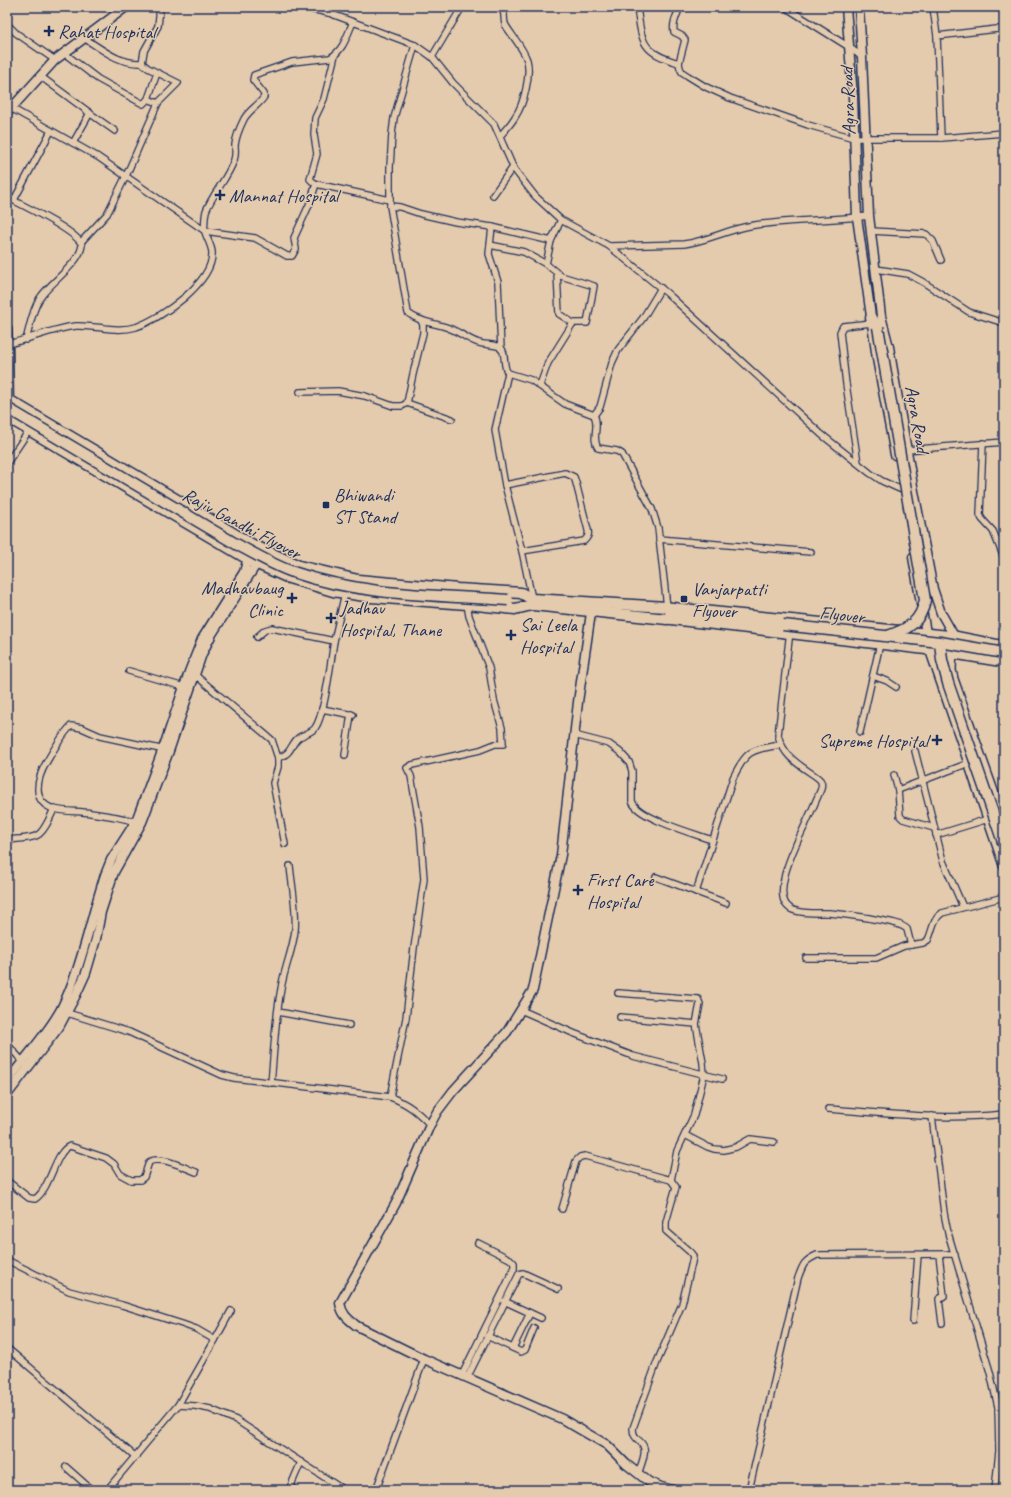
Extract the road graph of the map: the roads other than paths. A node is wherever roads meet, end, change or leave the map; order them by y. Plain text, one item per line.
1 (126, 7) edge
2 (160, 7) edge
3 (301, 7) edge
4 (462, 7) edge
5 (500, 7) edge
6 (637, 7) edge
7 (680, 7) edge
8 (785, 7) edge
9 (846, 7) edge
10 (858, 7) edge
11 (933, 7) edge
12 (330, 10) edge
13 (353, 22) junction
14 (7, 24) edge
15 (1004, 30) edge
16 (937, 36) junction
17 (84, 38) junction
18 (415, 45) junction
19 (849, 47) junction
20 (64, 53) junction
21 (335, 55) junction
22 (432, 56) junction
23 (862, 57) junction
24 (55, 60) junction
25 (142, 63) junction
26 (679, 63) junction
27 (157, 73) junction
28 (40, 76) junction
29 (148, 99) junction
30 (158, 103) junction
31 (9, 111) edge
32 (88, 112) junction
33 (51, 131) junction
34 (115, 132) dead end
35 (1004, 133) edge
36 (500, 136) junction
37 (865, 137) junction
38 (854, 138) junction
39 (941, 138) junction
40 (73, 143) junction
41 (513, 167) junction
42 (126, 176) junction
43 (316, 184) junction
44 (493, 195) dead end
45 (7, 197) edge
46 (14, 200) junction
47 (390, 203) junction
48 (869, 216) junction
49 (857, 217) junction
50 (561, 220) junction
51 (492, 227) junction
52 (205, 231) junction
53 (871, 231) junction
54 (551, 241) junction
55 (81, 242) junction
56 (490, 245) junction
57 (609, 246) junction
58 (941, 260) dead end
59 (546, 264) junction
60 (876, 269) junction
61 (557, 273) junction
62 (661, 288) junction
63 (421, 320) junction
64 (573, 323) junction
65 (874, 323) junction
66 (1004, 323) edge
67 (7, 328) edge
68 (26, 340) junction
69 (8, 344) junction
70 (501, 349) junction
71 (508, 373) junction
72 (540, 386) junction
73 (300, 392) dead end
74 (407, 403) junction
75 (8, 408) edge
76 (594, 415) junction
77 (38, 417) junction
78 (452, 419) dead end
79 (30, 430) junction
80 (1004, 442) edge
81 (984, 443) junction
82 (906, 450) junction
83 (7, 463) edge
84 (858, 463) junction
85 (505, 485) junction
86 (913, 486) junction
87 (902, 490) junction
88 (659, 539) junction
89 (253, 545) junction
90 (264, 550) junction
91 (522, 551) junction
92 (811, 552) dead end
93 (248, 558) junction
94 (1004, 558) edge
95 (257, 564) junction
96 (414, 585) junction
97 (345, 593) junction
98 (413, 600) junction
99 (527, 601) junction
100 (467, 604) junction
101 (592, 607) junction
102 (667, 607) junction
103 (678, 614) junction
104 (667, 619) junction
105 (790, 619) junction
106 (790, 633) junction
107 (926, 633) junction
108 (888, 636) junction
109 (954, 636) junction
110 (257, 637) dead end
111 (334, 641) junction
112 (940, 642) junction
113 (880, 644) junction
114 (1004, 646) edge
115 (930, 650) junction
116 (1004, 653) edge
117 (952, 654) junction
118 (1004, 662) edge
119 (129, 671) dead end
120 (191, 673) junction
121 (873, 676) junction
122 (184, 687) junction
123 (896, 687) dead end
124 (322, 709) junction
125 (860, 732) dead end
126 (574, 735) junction
127 (781, 745) junction
128 (166, 750) junction
129 (915, 751) dead end
130 (345, 755) dead end
131 (278, 758) junction
132 (969, 763) junction
133 (894, 775) dead end
134 (922, 781) junction
135 (898, 790) junction
136 (1000, 801) edge
137 (54, 809) junction
138 (988, 819) junction
139 (139, 822) junction
140 (1004, 822) edge
141 (934, 828) junction
142 (936, 835) junction
143 (7, 840) edge
144 (712, 840) junction
145 (285, 844) dead end
146 (1004, 845) edge
147 (1004, 865) edge
148 (290, 866) dead end
149 (656, 877) dead end
150 (696, 892) junction
151 (1004, 897) edge
152 (726, 903) dead end
153 (963, 907) junction
154 (911, 945) junction
155 (806, 958) dead end
156 (78, 967) junction
157 (87, 969) junction
158 (618, 993) dead end
159 (521, 1010) junction
160 (64, 1012) junction
161 (278, 1012) junction
162 (620, 1017) dead end
163 (696, 1024) junction
164 (348, 1025) dead end
165 (7, 1044) edge
166 (25, 1064) junction
167 (704, 1075) junction
168 (722, 1079) dead end
169 (7, 1082) edge
170 (271, 1083) junction
171 (7, 1095) edge
172 (390, 1097) junction
173 (828, 1109) dead end
174 (1004, 1114) edge
175 (932, 1116) junction
176 (430, 1125) junction
177 (685, 1135) junction
178 (774, 1142) dead end
179 (196, 1172) dead end
180 (7, 1180) edge
181 (671, 1180) junction
182 (562, 1209) dead end
183 (478, 1243) dead end
184 (939, 1254) junction
185 (955, 1254) junction
186 (918, 1255) junction
187 (7, 1260) edge
188 (558, 1289) dead end
189 (504, 1301) junction
190 (231, 1311) dead end
191 (530, 1313) junction
192 (542, 1318) dead end
193 (913, 1321) dead end
194 (942, 1323) dead end
195 (534, 1328) dead end
196 (487, 1336) junction
197 (215, 1340) junction
198 (7, 1348) edge
199 (513, 1348) junction
200 (424, 1358) junction
201 (465, 1376) junction
202 (178, 1405) junction
203 (136, 1457) junction
204 (301, 1462) junction
205 (66, 1467) dead end
206 (638, 1474) junction
207 (92, 1490) edge
208 (107, 1490) edge
209 (289, 1490) edge
210 (344, 1490) edge
211 (376, 1490) edge
212 (673, 1490) edge
213 (749, 1490) edge
214 (995, 1490) edge

1 - 17 street
2 - 25 street
3 - 12 street
4 - 22 street
5 - 36 street
6 - 26 street
7 - 26 street
8 - 19 street
9 - 19 street, Agra Road
10 - 23 street, Agra Road
11 - 16 street
12 - 13 street
13 - 18 street
13 - 21 street
14 - 24 street
15 - 16 street
16 - 39 street
17 - 20 street
17 - 25 street
18 - 22 street
18 - 47 street
19 - 23 street
19 - 38 street, Agra Road
20 - 24 street
20 - 29 street
21 - 43 street
21 - 52 street
22 - 36 street
23 - 37 street, Agra Road
24 - 28 street
25 - 27 street
26 - 38 street
27 - 29 street
27 - 30 street
28 - 31 street
28 - 32 street
29 - 30 street
30 - 42 street
31 - 33 street
32 - 34 street
32 - 40 street
33 - 40 street
33 - 46 street
35 - 39 street
36 - 41 street
37 - 38 street
37 - 39 street
37 - 48 street, Agra Road
38 - 49 street, Agra Road
40 - 42 street
41 - 44 street
41 - 50 street
42 - 52 street
42 - 55 street
43 - 47 street
43 - 52 street
45 - 46 street
46 - 55 street
47 - 51 street
47 - 63 street
48 - 49 street
48 - 53 street, Agra Road
49 - 57 street
49 - 65 street, Agra Road
50 - 54 street
50 - 57 street
51 - 54 street
51 - 56 street
52 - 68 street
53 - 58 street
53 - 60 street, Agra Road
54 - 59 street
55 - 68 street
56 - 59 street
56 - 70 street
57 - 62 street
59 - 61 street
60 - 66 street
60 - 82 street, Agra Road
61 - 64 street
61 - 64 street
62 - 76 street
62 - 84 street
63 - 70 street
63 - 74 street
64 - 72 street
65 - 84 street
65 - 87 street, Agra Road
65 - 108 highway, bridge
67 - 69 street
68 - 69 street
69 - 75 street
70 - 71 street
71 - 72 street
71 - 85 street
72 - 76 street
73 - 74 street
74 - 78 street
75 - 77 highway
75 - 79 highway
75 - 99 highway, Rajiv Gandhi Flyover, bridge
76 - 88 street
77 - 79 street
77 - 89 highway
79 - 83 street
79 - 93 highway
80 - 81 street
81 - 82 street
81 - 94 street
82 - 86 street, Agra Road
84 - 87 street
85 - 91 street
85 - 91 street
86 - 87 street
86 - 109 street, Agra Road
87 - 107 street, Agra Road
88 - 92 street
88 - 102 street
89 - 90 highway
89 - 93 street
90 - 95 street
90 - 96 highway
91 - 99 street
93 - 95 highway
93 - 120 street
95 - 97 highway
95 - 120 street
96 - 98 street
96 - 99 highway
97 - 98 highway
97 - 111 street
98 - 100 highway
99 - 100 highway
99 - 101 highway
100 - 172 street
101 - 102 highway
101 - 104 highway
101 - 126 street
102 - 103 highway
102 - 105 main road
103 - 104 highway
103 - 108 highway, Flyover, bridge
104 - 106 main road
105 - 106 street
105 - 107 main road
106 - 113 main road
106 - 127 street
107 - 109 main road
107 - 115 main road, Agra Road
108 - 112 highway, Flyover, bridge
109 - 114 main road
109 - 117 main road
110 - 111 street
111 - 124 street
112 - 116 highway, Flyover, bridge
112 - 146 highway, bridge
113 - 115 main road
113 - 121 street
115 - 117 main road
115 - 132 main road, Agra Road
117 - 118 main road
117 - 136 main road
119 - 122 street
120 - 122 street
120 - 128 street
120 - 131 street
121 - 123 street
121 - 125 street
122 - 128 street
124 - 130 street
124 - 131 street
126 - 144 street
126 - 159 street
127 - 144 street
127 - 154 street
128 - 137 street
128 - 139 street
129 - 134 street
131 - 145 street
132 - 134 street
132 - 138 main road, Agra Road
133 - 135 street
134 - 135 street
134 - 141 street
135 - 141 street
136 - 140 main road
137 - 139 street
137 - 143 street
138 - 142 street
138 - 147 main road, Agra Road
139 - 156 street
139 - 157 street
141 - 142 street
142 - 153 street
144 - 150 street
148 - 161 street
149 - 150 street
150 - 152 street
151 - 153 street
153 - 154 street
154 - 155 street
156 - 157 street
156 - 160 street
157 - 160 street
158 - 163 street
159 - 167 street
159 - 176 street
160 - 166 street
160 - 170 street
161 - 164 street
161 - 170 street
162 - 163 street
163 - 167 street
165 - 166 street
166 - 169 street
166 - 171 street
167 - 168 street
167 - 177 street
170 - 172 street
172 - 176 street
173 - 175 street
174 - 175 street
175 - 185 street
176 - 200 street
177 - 178 street
177 - 181 street
179 - 180 street
181 - 182 street
181 - 206 street
183 - 201 street
184 - 185 street
184 - 186 street
184 - 194 street
185 - 214 street
186 - 193 street
186 - 213 street
187 - 197 street
188 - 189 street
189 - 191 street
189 - 196 street
190 - 197 street
191 - 192 street
191 - 199 street
195 - 199 street
196 - 199 street
196 - 201 street
197 - 202 street
198 - 203 street
200 - 201 street
200 - 211 street
201 - 206 street
202 - 203 street
202 - 204 street
203 - 208 street
204 - 209 street
204 - 210 street
205 - 207 street
206 - 212 street

